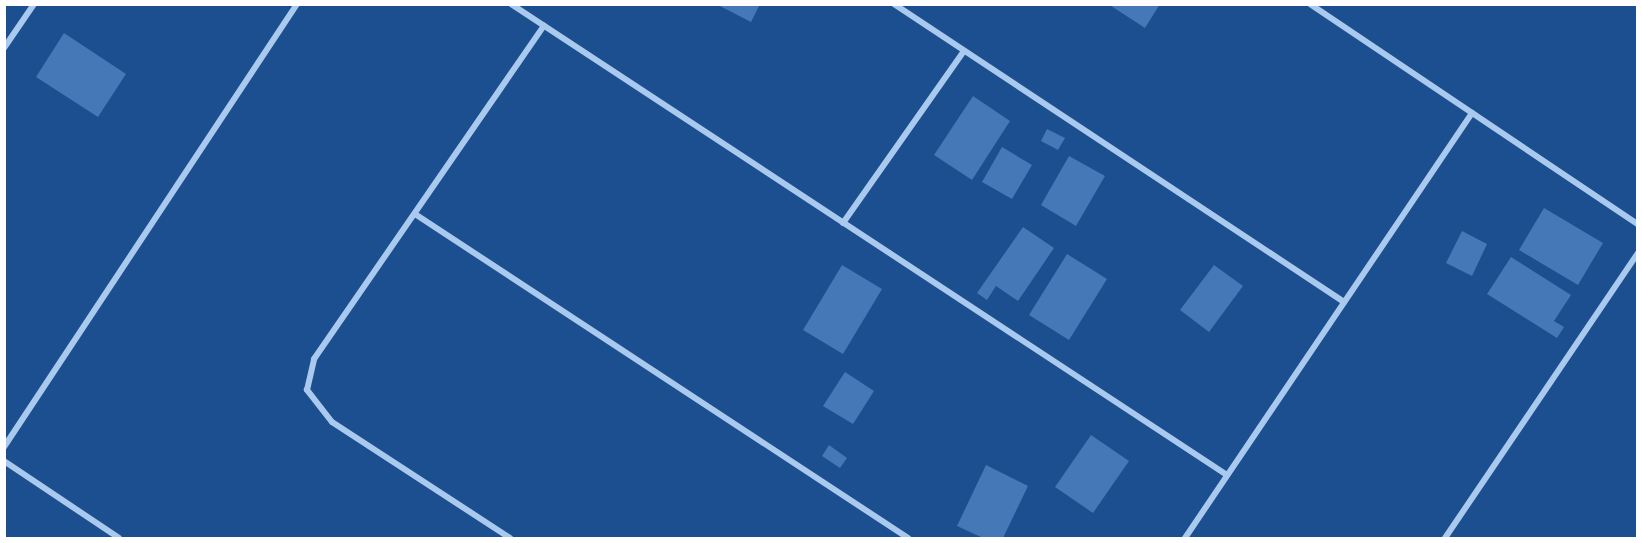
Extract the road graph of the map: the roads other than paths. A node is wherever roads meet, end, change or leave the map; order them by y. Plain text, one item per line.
1 (34, 4) edge
2 (297, 4) edge
3 (511, 4) edge
4 (894, 4) edge
5 (1310, 4) edge
6 (544, 26) junction
7 (4, 48) edge
8 (964, 51) junction
9 (1472, 112) junction
10 (415, 214) junction
11 (843, 223) junction
12 (1638, 224) edge
13 (1638, 253) edge
14 (1344, 302) junction
15 (4, 447) edge
16 (4, 461) edge
17 (1227, 475) junction
18 (119, 538) edge
19 (510, 538) edge
20 (908, 538) edge
21 (1185, 538) edge
22 (1445, 538) edge

1 - 7 street
2 - 15 street
3 - 6 street
4 - 8 street
5 - 9 street
6 - 10 street
6 - 11 street
8 - 11 street
8 - 14 street
9 - 12 street
9 - 14 street
10 - 19 street
10 - 20 street
11 - 17 street
13 - 22 street
14 - 17 street
16 - 18 street
17 - 21 street

